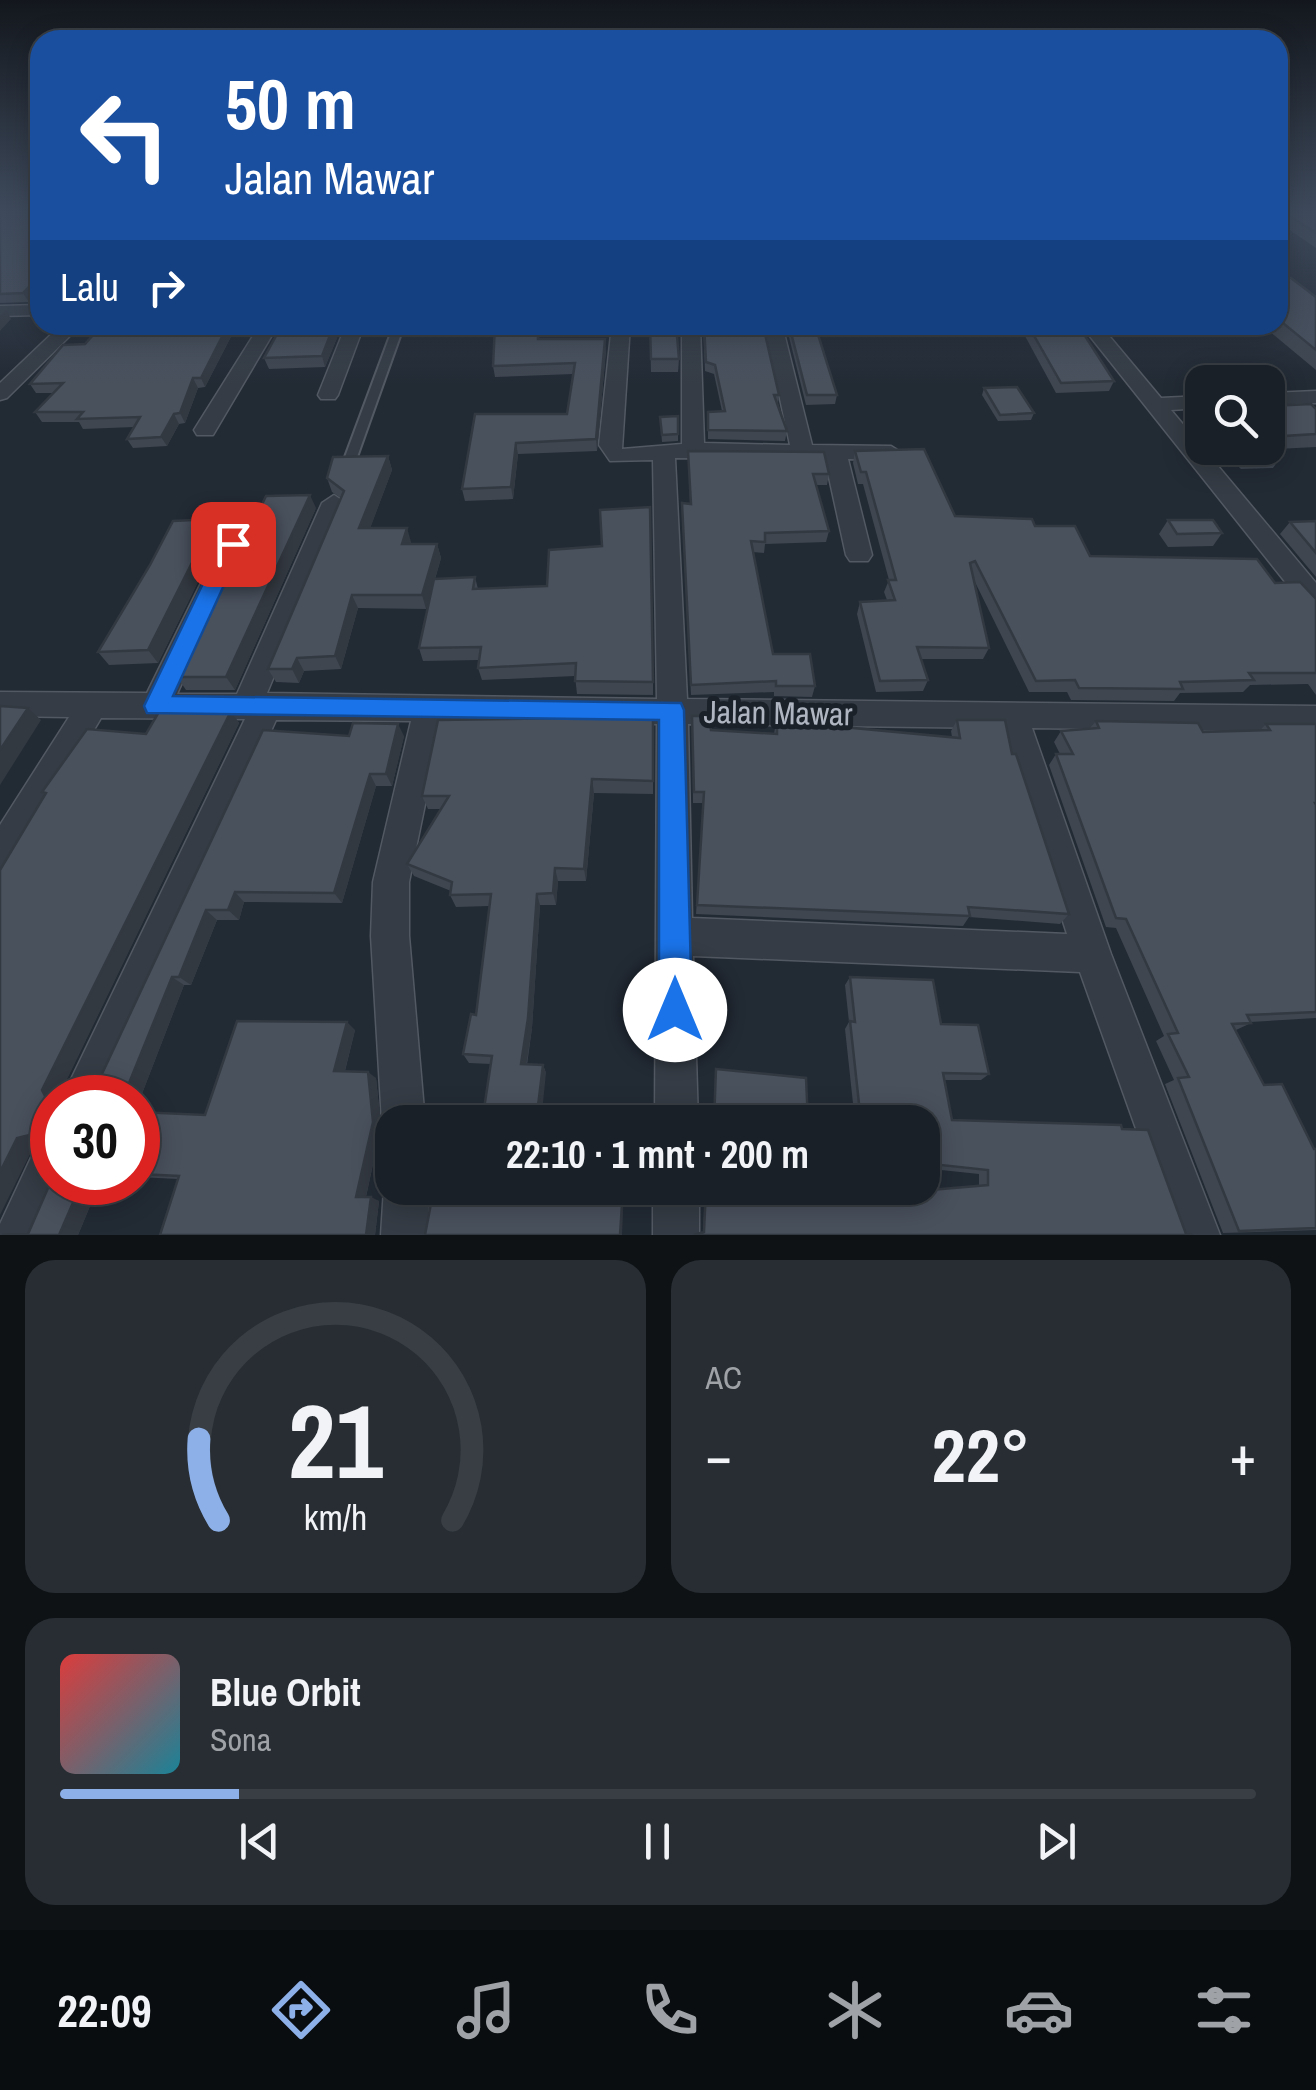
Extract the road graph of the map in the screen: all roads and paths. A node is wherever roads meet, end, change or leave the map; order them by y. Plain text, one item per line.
1 (30, 310) edge
2 (0, 311) edge
3 (62, 335) edge
4 (263, 335) edge
5 (352, 335) edge
6 (395, 335) edge
7 (620, 335) edge
8 (690, 335) edge
9 (775, 335) edge
10 (1098, 335) edge
11 (0, 394) edge
12 (328, 394) dead end
13 (1316, 397) edge
14 (1285, 398) edge
15 (1185, 403) edge
16 (1155, 404) junction
17 (205, 430) dead end
18 (693, 450) junction
19 (802, 450) junction
20 (835, 452) junction
21 (906, 453) edge
22 (664, 454) junction
23 (350, 458) edge
24 (334, 503) edge
25 (248, 512) dead end
26 (859, 555) dead end
27 (1279, 558) junction
28 (1240, 559) edge
29 (1316, 602) edge
30 (0, 704) edge
31 (257, 705) junction
32 (92, 706) junction
33 (156, 706) junction
34 (430, 706) junction
35 (672, 710) junction
36 (1013, 718) junction
37 (1316, 719) edge
38 (0, 856) edge
39 (675, 936) junction
40 (1092, 954) junction
41 (93, 1075) edge
42 (403, 1105) edge
43 (676, 1105) edge
44 (33, 1205) edge
45 (407, 1205) edge
46 (676, 1205) edge
47 (19, 1235) edge
48 (404, 1235) edge
49 (676, 1235) edge
50 (1197, 1235) edge

1 - 2 street
3 - 11 street
4 - 17 street
5 - 12 street
6 - 23 lane
7 - 22 street
8 - 18 street
9 - 19 street
10 - 16 street
13 - 14 street
15 - 16 street
16 - 27 street
18 - 19 street
18 - 22 street
19 - 20 street
20 - 21 street
20 - 26 street
22 - 35 street
24 - 31 street
25 - 33 street
27 - 28 street
27 - 29 street
30 - 32 street, Jalan Mawar
31 - 33 street, Jalan Mawar
31 - 34 street, Jalan Mawar
31 - 41 street
32 - 33 street, Jalan Mawar
32 - 38 street
34 - 35 street, Jalan Mawar
34 - 42 street
35 - 36 street, Jalan Mawar
35 - 39 street
36 - 37 street, Jalan Mawar
36 - 40 street
39 - 40 street
39 - 43 street
40 - 50 street
44 - 47 street
45 - 48 street
46 - 49 street

